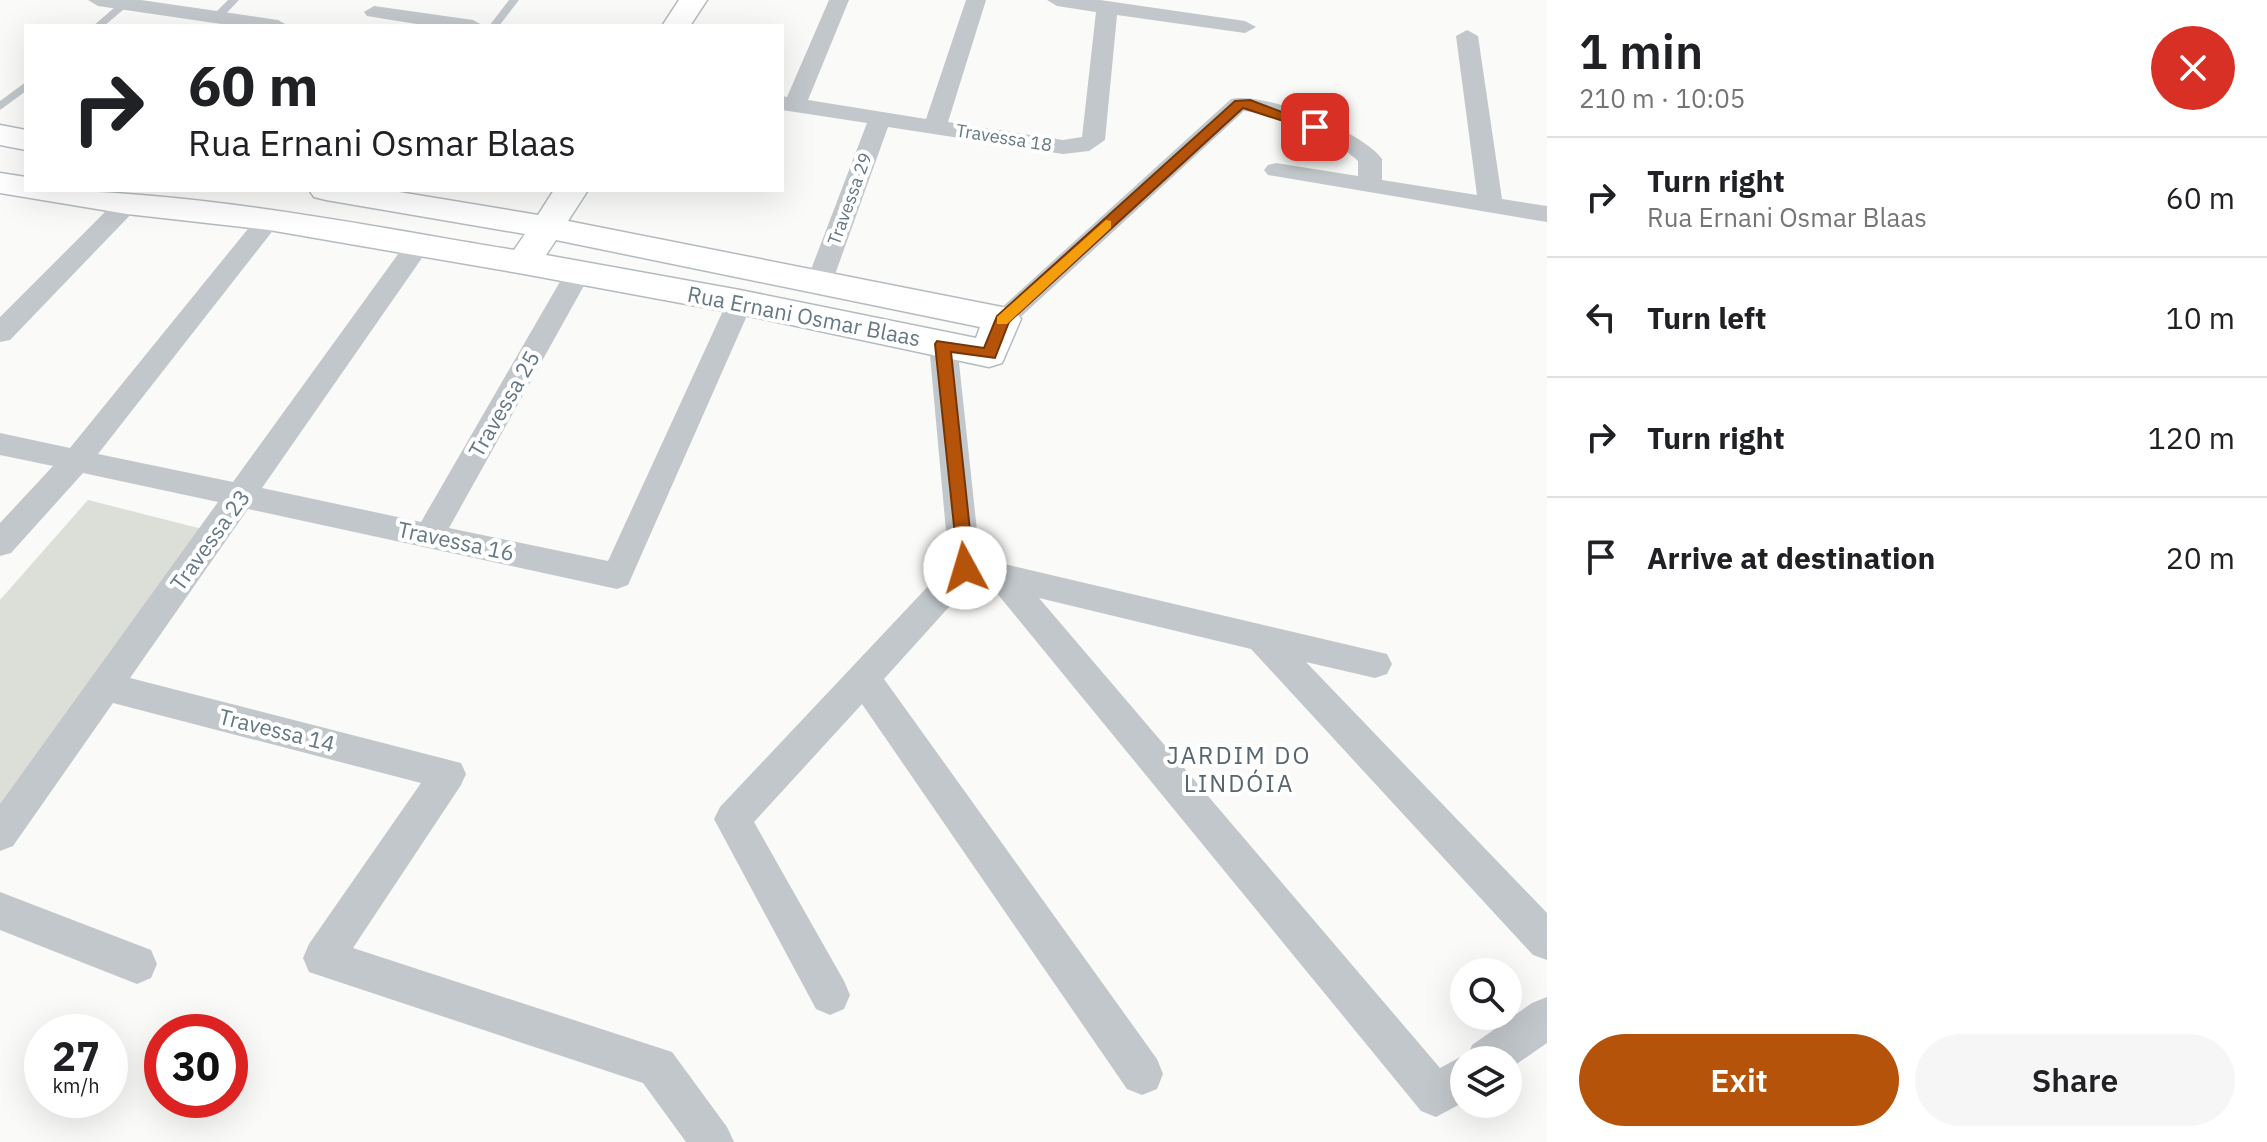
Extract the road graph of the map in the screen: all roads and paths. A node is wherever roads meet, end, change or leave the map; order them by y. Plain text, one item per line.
1 (234, 0) edge
2 (514, 0) edge
3 (693, 0) edge
4 (839, 0) edge
5 (976, 0) edge
6 (1057, 0) edge
7 (108, 1) edge
8 (1107, 7) junction
9 (373, 13) edge
10 (217, 17) junction
11 (240, 23) edge
12 (99, 24) edge
13 (458, 24) edge
14 (496, 24) edge
15 (677, 24) edge
16 (1245, 27) dead end
17 (1467, 36) dead end
18 (24, 87) edge
19 (789, 104) edge
20 (0, 107) edge
21 (880, 118) junction
22 (935, 127) junction
23 (0, 135) edge
24 (24, 140) edge
25 (1276, 170) dead end
26 (0, 183) edge
27 (1370, 186) junction
28 (24, 187) edge
29 (55, 192) edge
30 (352, 192) edge
31 (570, 192) edge
32 (391, 195) edge
33 (127, 204) junction
34 (1491, 205) junction
35 (1547, 214) edge
36 (269, 219) junction
37 (546, 227) junction
38 (418, 245) junction
39 (524, 263) junction
40 (578, 273) junction
41 (820, 280) junction
42 (740, 302) junction
43 (1002, 319) junction
44 (0, 333) edge
45 (943, 344) junction
46 (0, 444) edge
47 (76, 461) junction
48 (243, 494) junction
49 (429, 535) junction
50 (0, 544) edge
51 (965, 568) junction
52 (1002, 577) junction
53 (1261, 637) junction
54 (1375, 664) dead end
55 (863, 678) junction
56 (105, 686) junction
57 (0, 834) edge
58 (0, 911) edge
59 (1547, 941) edge
60 (137, 964) dead end
61 (830, 995) dead end
62 (1547, 1018) edge
63 (1507, 1046) edge
64 (1142, 1074) dead end
65 (1450, 1086) edge
66 (712, 1142) edge

1 - 10 lane
2 - 14 lane
3 - 15 street
4 - 19 street
5 - 22 street
6 - 8 street
7 - 10 street
7 - 12 lane
8 - 16 street
8 - 22 street, Travessa 18
9 - 13 street
10 - 11 street
17 - 34 street
18 - 20 lane
19 - 21 street, Travessa 18
21 - 22 street, Travessa 18
21 - 41 street, Travessa 29
23 - 24 street
25 - 27 street
26 - 28 street
27 - 34 street
27 - 43 street
29 - 33 street, Rua Ernani Osmar Blaas
30 - 32 street, Rua Ernani Osmar Blaas
31 - 37 street
32 - 37 street, Rua Ernani Osmar Blaas
33 - 36 street, Rua Ernani Osmar Blaas
33 - 44 street
34 - 35 street
36 - 38 street, Rua Ernani Osmar Blaas
36 - 47 street
37 - 39 street
37 - 41 street, Rua Ernani Osmar Blaas
38 - 39 street, Rua Ernani Osmar Blaas
38 - 48 street, Travessa 23
39 - 40 street, Rua Ernani Osmar Blaas
40 - 42 street, Rua Ernani Osmar Blaas
40 - 49 street, Travessa 25
41 - 43 street, Rua Ernani Osmar Blaas
42 - 45 street, Rua Ernani Osmar Blaas
42 - 49 street, Travessa 16
43 - 45 street, Rua Ernani Osmar Blaas
45 - 51 street
46 - 47 street, Travessa 16
47 - 48 street, Travessa 16
47 - 50 street
48 - 49 street, Travessa 16
48 - 56 street, Travessa 23
51 - 52 street
51 - 55 street
52 - 53 street
52 - 65 street
53 - 54 street
53 - 59 street
55 - 61 street
55 - 64 street
56 - 57 street, Travessa 23
56 - 66 street, Travessa 14
58 - 60 street
62 - 63 street

